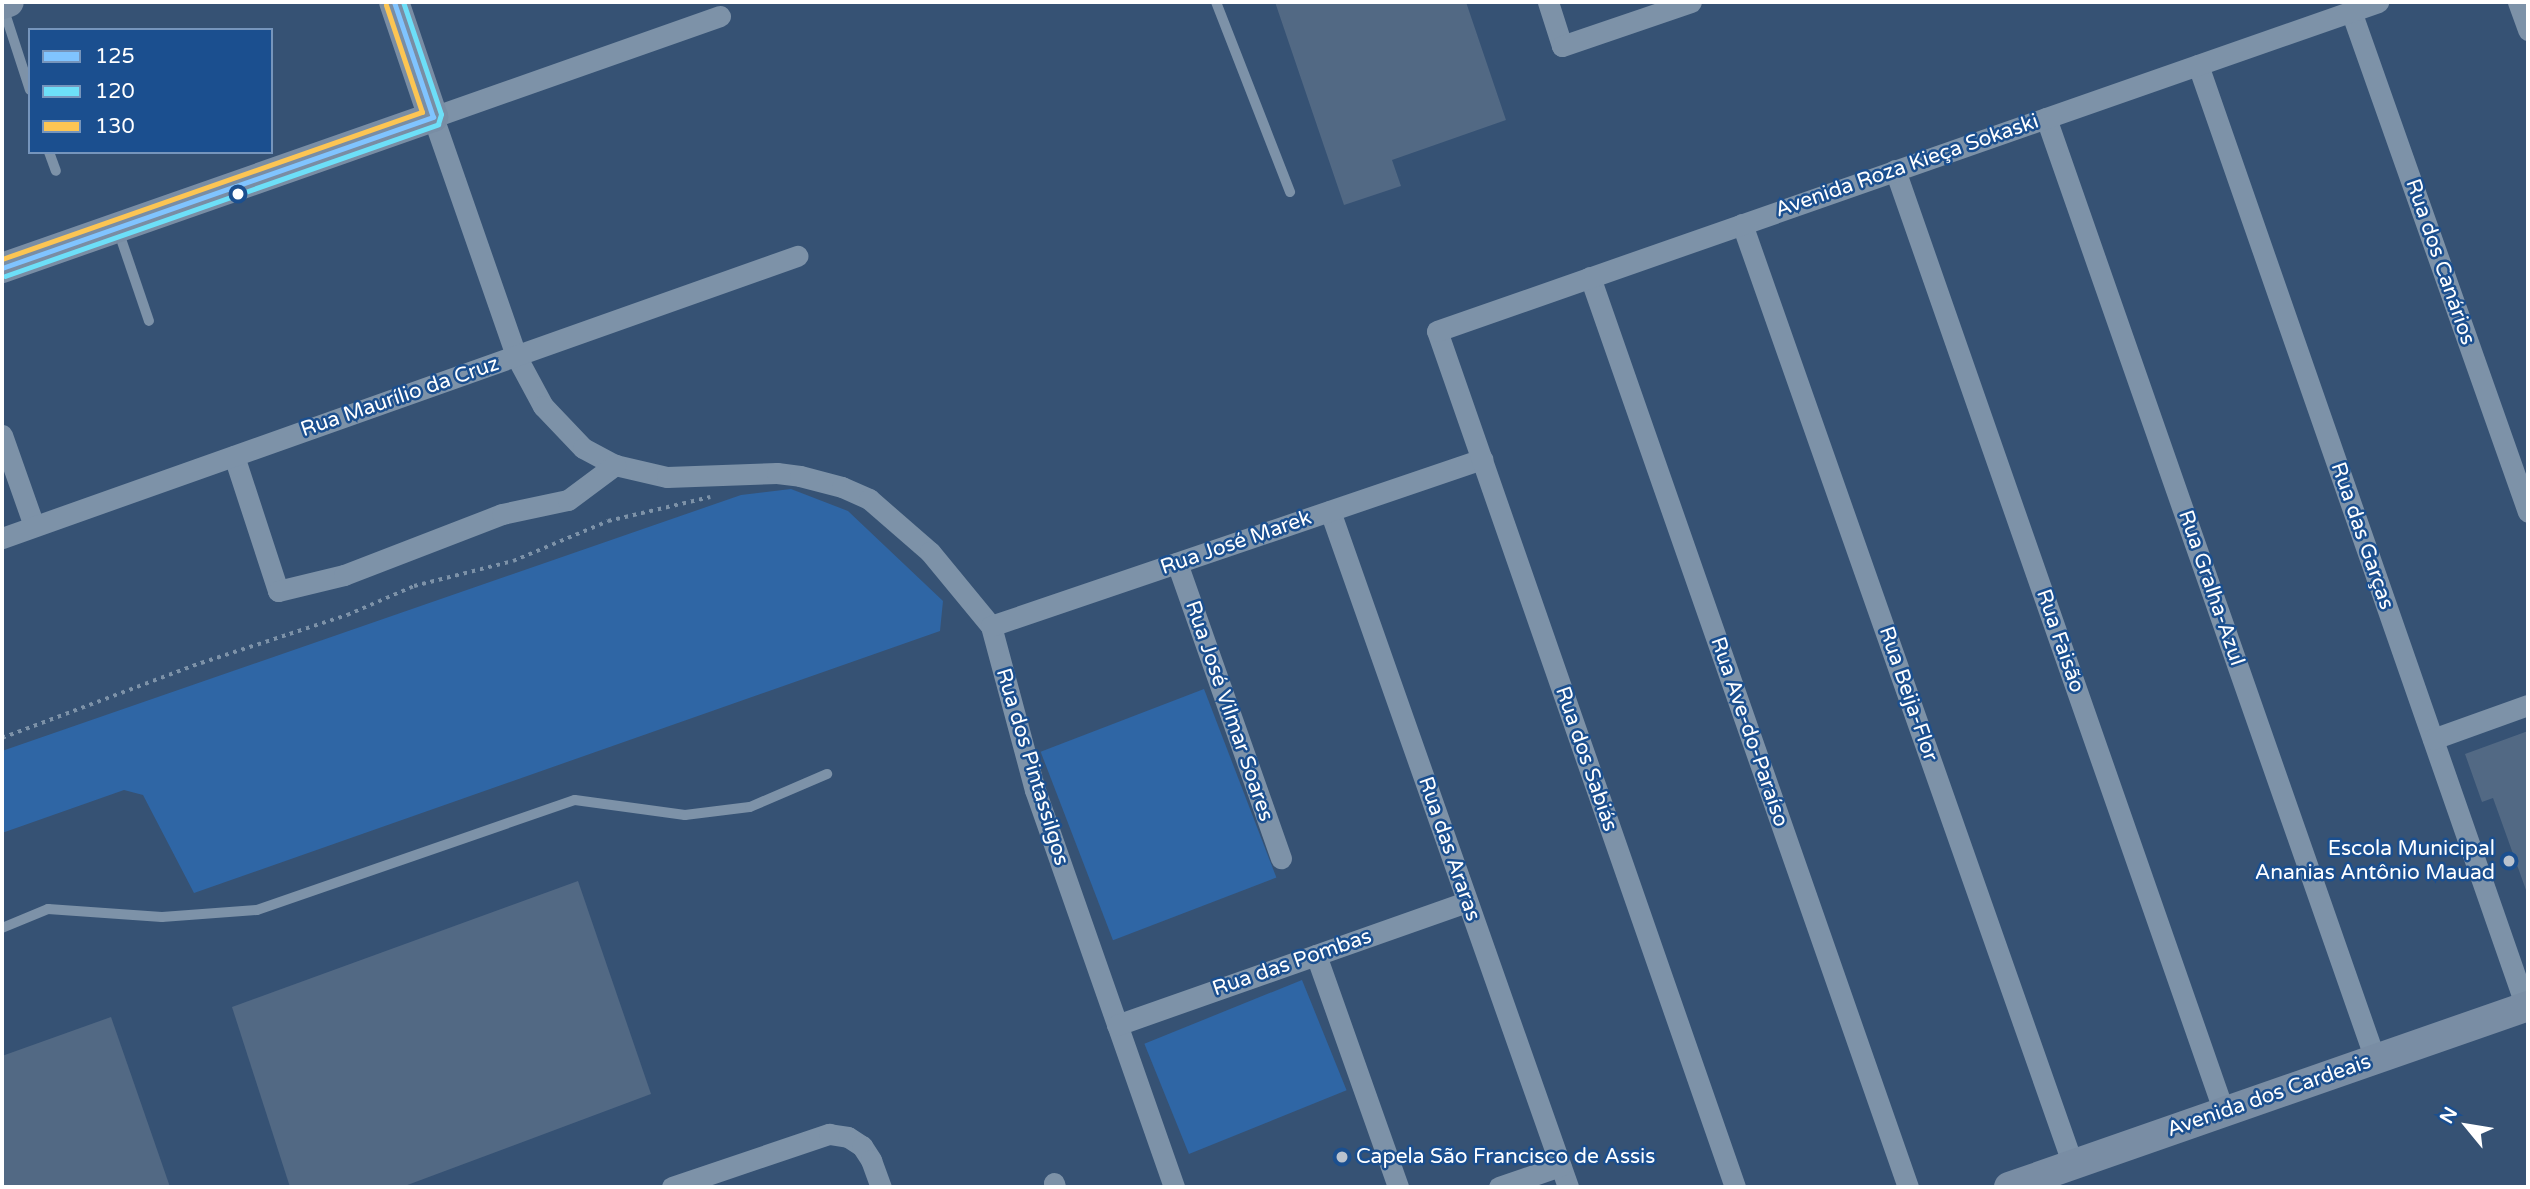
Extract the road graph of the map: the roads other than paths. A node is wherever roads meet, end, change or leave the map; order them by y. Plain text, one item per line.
1 (9, 2) edge
2 (394, 2) edge
3 (1216, 2) edge
4 (1548, 2) edge
5 (1691, 2) edge
6 (2378, 2) edge
7 (2518, 2) edge
8 (2, 4) edge
9 (2351, 11) junction
10 (720, 16) dead end
11 (2528, 30) edge
12 (2198, 65) junction
13 (28, 84) edge
14 (433, 117) junction
15 (2046, 118) junction
16 (50, 154) edge
17 (1895, 170) junction
18 (55, 172) dead end
19 (1290, 192) dead end
20 (1742, 224) junction
21 (118, 227) junction
22 (797, 256) dead end
23 (2, 268) edge
24 (1590, 277) junction
25 (149, 321) dead end
26 (1437, 331) joint
27 (516, 356) junction
28 (2, 435) edge
29 (234, 456) junction
30 (1482, 459) junction
31 (615, 465) junction
32 (1330, 511) junction
33 (2528, 512) edge
34 (34, 526) junction
35 (2, 537) edge
36 (1177, 563) junction
37 (991, 626) junction
38 (2528, 705) edge
39 (2433, 740) junction
40 (827, 774) dead end
41 (1281, 858) dead end
42 (1468, 902) junction
43 (2, 928) edge
44 (1316, 955) junction
45 (2527, 1006) edge
46 (1117, 1025) junction
47 (2375, 1059) junction
48 (2224, 1112) junction
49 (2073, 1165) junction
50 (1560, 1166) junction
51 (672, 1187) edge
52 (881, 1187) edge
53 (1174, 1187) edge
54 (1398, 1187) edge
55 (1499, 1187) edge
56 (1568, 1187) edge
57 (1735, 1187) edge
58 (1908, 1187) edge
59 (2009, 1187) edge

1 - 8 main road
2 - 14 main road
3 - 19 lane
4 - 5 street
6 - 9 street, Avenida Roza Kieça Sokaski
7 - 11 street
8 - 13 lane
9 - 12 street, Avenida Roza Kieça Sokaski
9 - 33 street, Rua dos Canários
10 - 14 street
12 - 15 street, Avenida Roza Kieça Sokaski
12 - 39 street, Rua das Garças
14 - 21 main road
14 - 27 street, Rua dos Pintassilgos
15 - 17 street, Avenida Roza Kieça Sokaski
15 - 47 street, Rua Gralha-Azul
16 - 18 lane
17 - 20 street, Avenida Roza Kieça Sokaski
17 - 48 street, Rua Faisão
20 - 24 street, Avenida Roza Kieça Sokaski
20 - 49 street, Rua Beija-Flor
21 - 23 main road
21 - 25 lane
22 - 27 street, Rua Maurílio da Cruz
24 - 26 street, Avenida Roza Kieça Sokaski
24 - 58 street, Rua Ave-do-Paraíso
26 - 30 street, Rua dos Sabiás
27 - 29 street, Rua Maurílio da Cruz
27 - 31 street, Rua dos Pintassilgos
28 - 34 street
29 - 31 street
29 - 34 street, Rua Maurílio da Cruz
30 - 32 street, Rua José Marek
30 - 57 street, Rua dos Sabiás
31 - 37 street, Rua dos Pintassilgos
32 - 36 street, Rua José Marek
32 - 42 street, Rua das Araras
34 - 35 street, Rua Maurílio da Cruz
36 - 37 street, Rua José Marek
36 - 41 street, Rua José Vilmar Soares
37 - 46 street, Rua dos Pintassilgos
38 - 39 street
39 - 45 street, Rua das Garças
40 - 43 lane
42 - 44 street, Rua das Pombas
42 - 50 street, Rua das Araras
44 - 46 street, Rua das Pombas
44 - 54 street
45 - 47 main road, Avenida dos Cardeais
46 - 53 street, Rua dos Pintassilgos
47 - 48 main road, Avenida dos Cardeais
48 - 49 main road, Avenida dos Cardeais
49 - 59 main road, Avenida dos Cardeais
50 - 55 street
50 - 56 street, Rua das Araras
51 - 52 street

